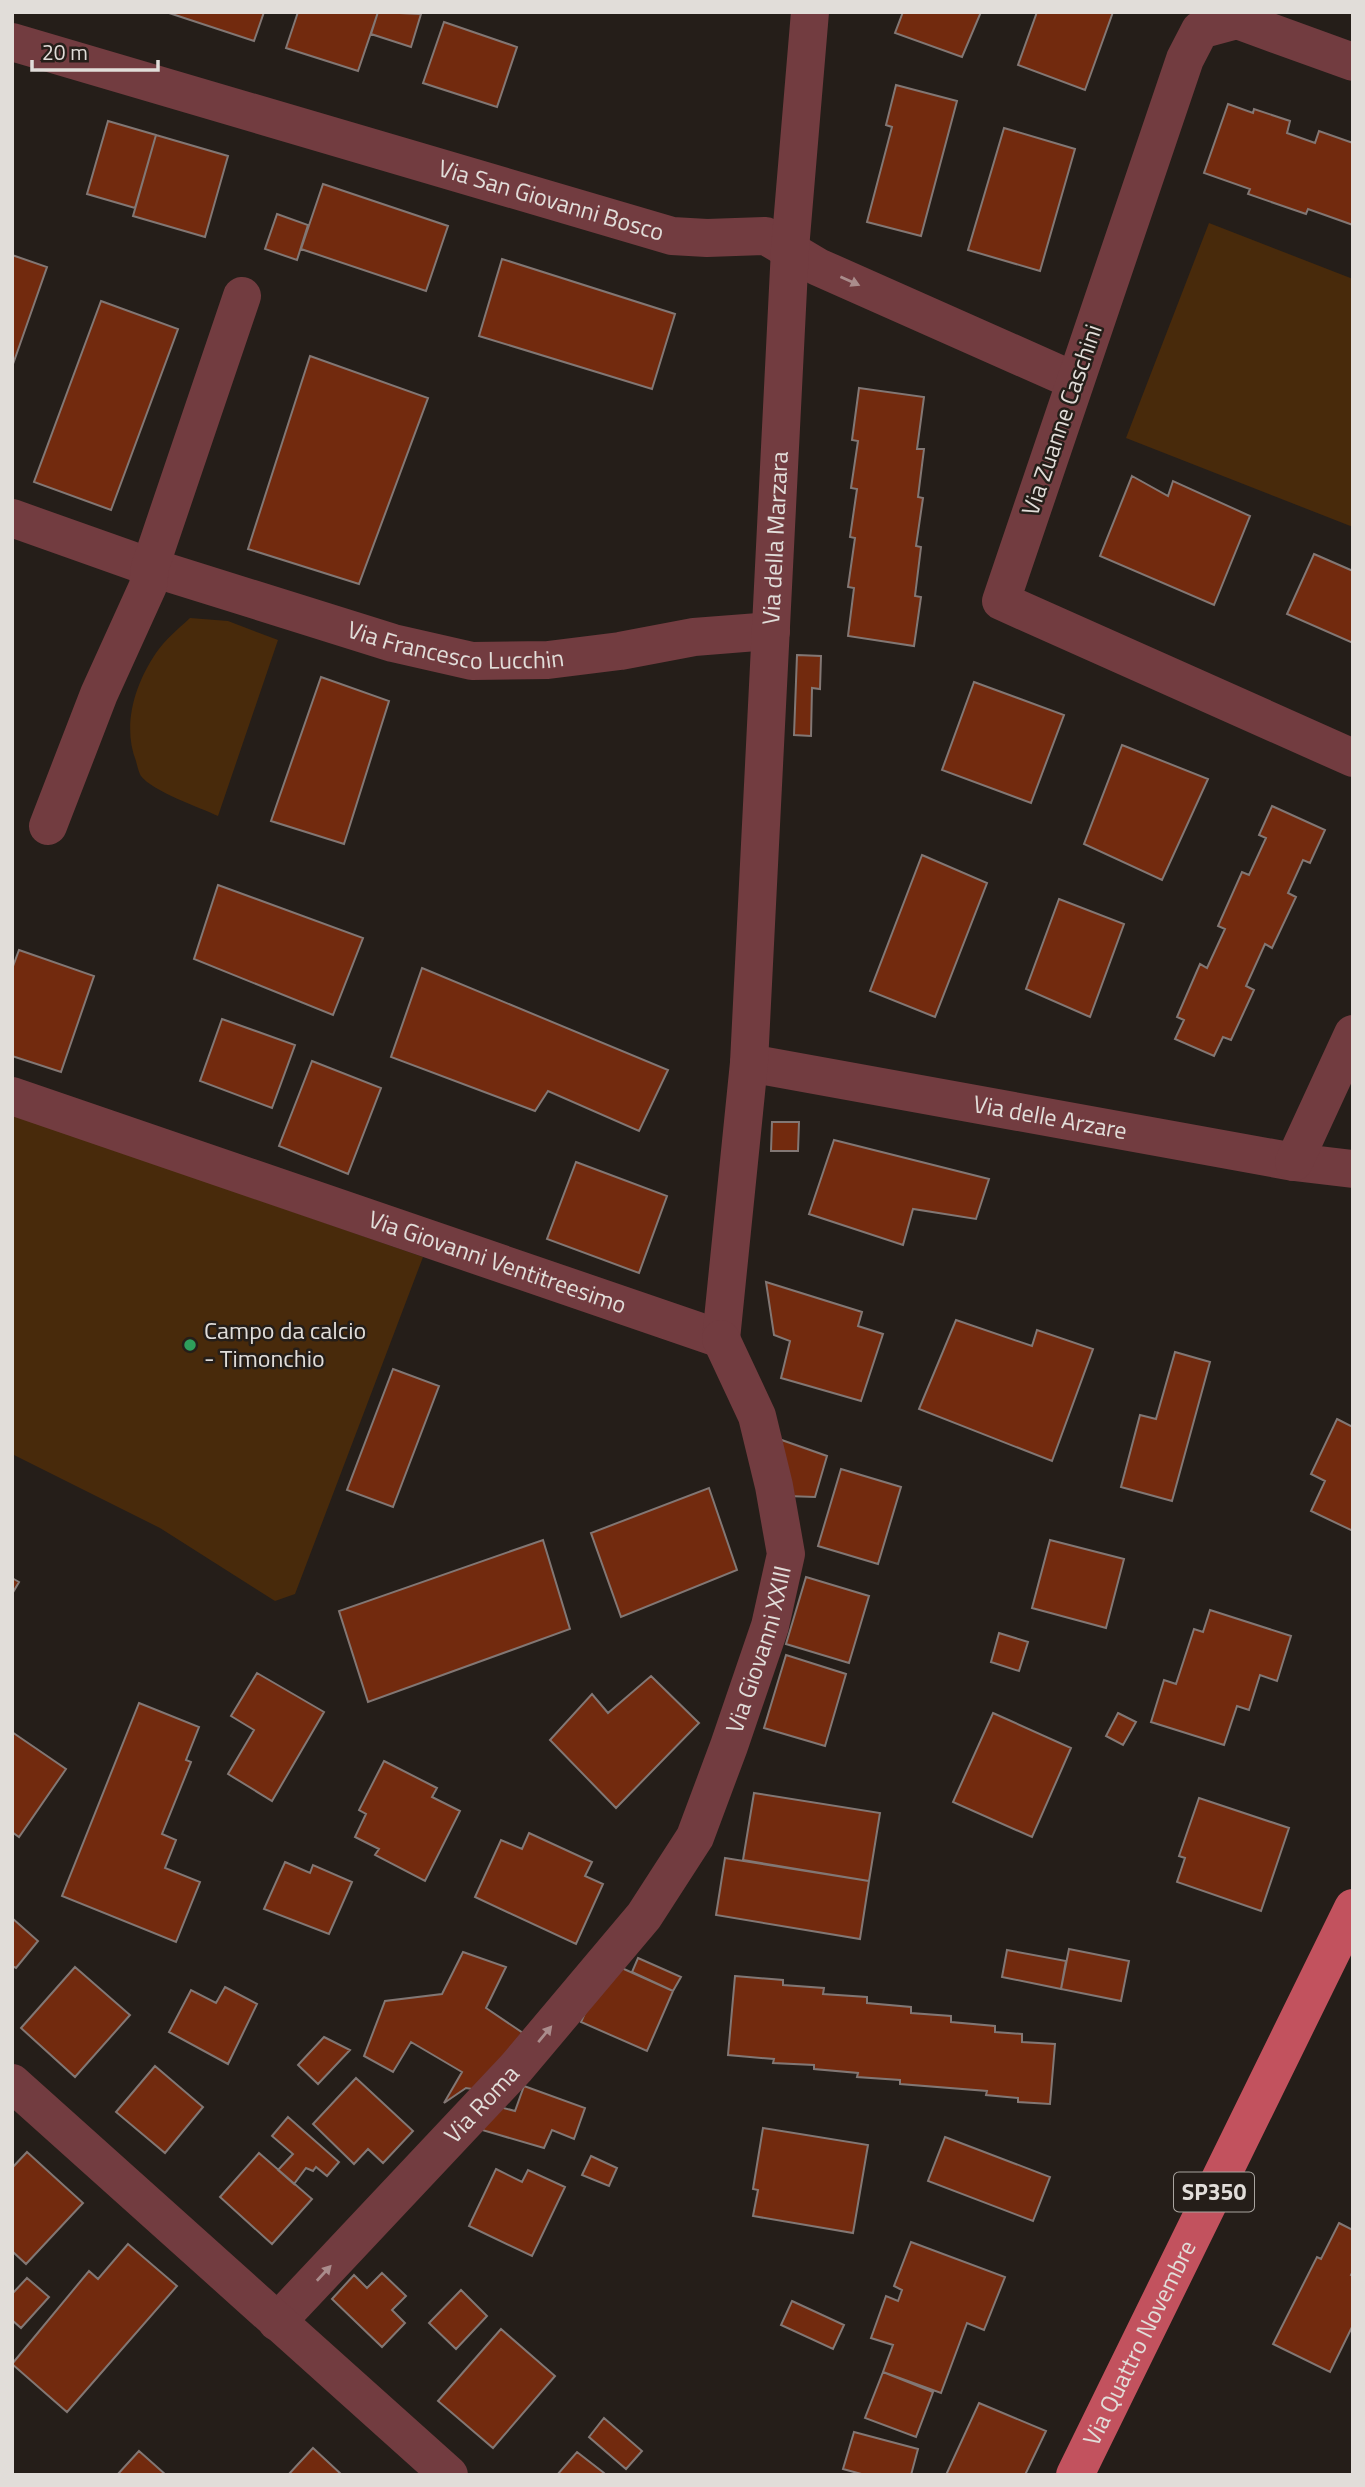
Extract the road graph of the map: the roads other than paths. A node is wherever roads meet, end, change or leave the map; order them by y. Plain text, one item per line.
1 (810, 12) edge
2 (12, 42) edge
3 (1353, 62) edge
4 (790, 249) junction
5 (242, 296) dead end
6 (1075, 381) junction
7 (12, 518) edge
8 (150, 567) junction
9 (771, 631) junction
10 (1353, 758) edge
11 (48, 826) dead end
12 (1353, 1034) edge
13 (749, 1063) junction
14 (12, 1096) edge
15 (1294, 1162) junction
16 (1353, 1169) edge
17 (721, 1339) junction
18 (672, 1875) joint
19 (1353, 1908) edge
20 (12, 2083) edge
21 (277, 2322) junction
22 (449, 2475) edge
23 (1075, 2475) edge

1 - 4 street, Via della Marzara
2 - 4 street, Via San Giovanni Bosco
3 - 6 street, Via Zuanne Caschini
4 -> 6 street, Via San Giovanni Bosco
4 - 9 street, Via della Marzara
5 - 8 street
6 - 10 street, Via Zuanne Caschini
7 - 8 street, Via Francesco Lucchin
8 - 9 street, Via Francesco Lucchin
8 - 11 street
9 - 13 street, Via della Marzara
12 - 15 street
13 - 15 street, Via delle Arzare
13 - 17 street
14 - 17 street, Via Giovanni Ventitreesimo
15 - 16 street, Via delle Arzare
17 - 18 street, Via Giovanni XXIII
21 -> 18 street, Via Roma
19 - 23 main road, Via Quattro Novembre / SP350
20 - 21 street
21 - 22 street

